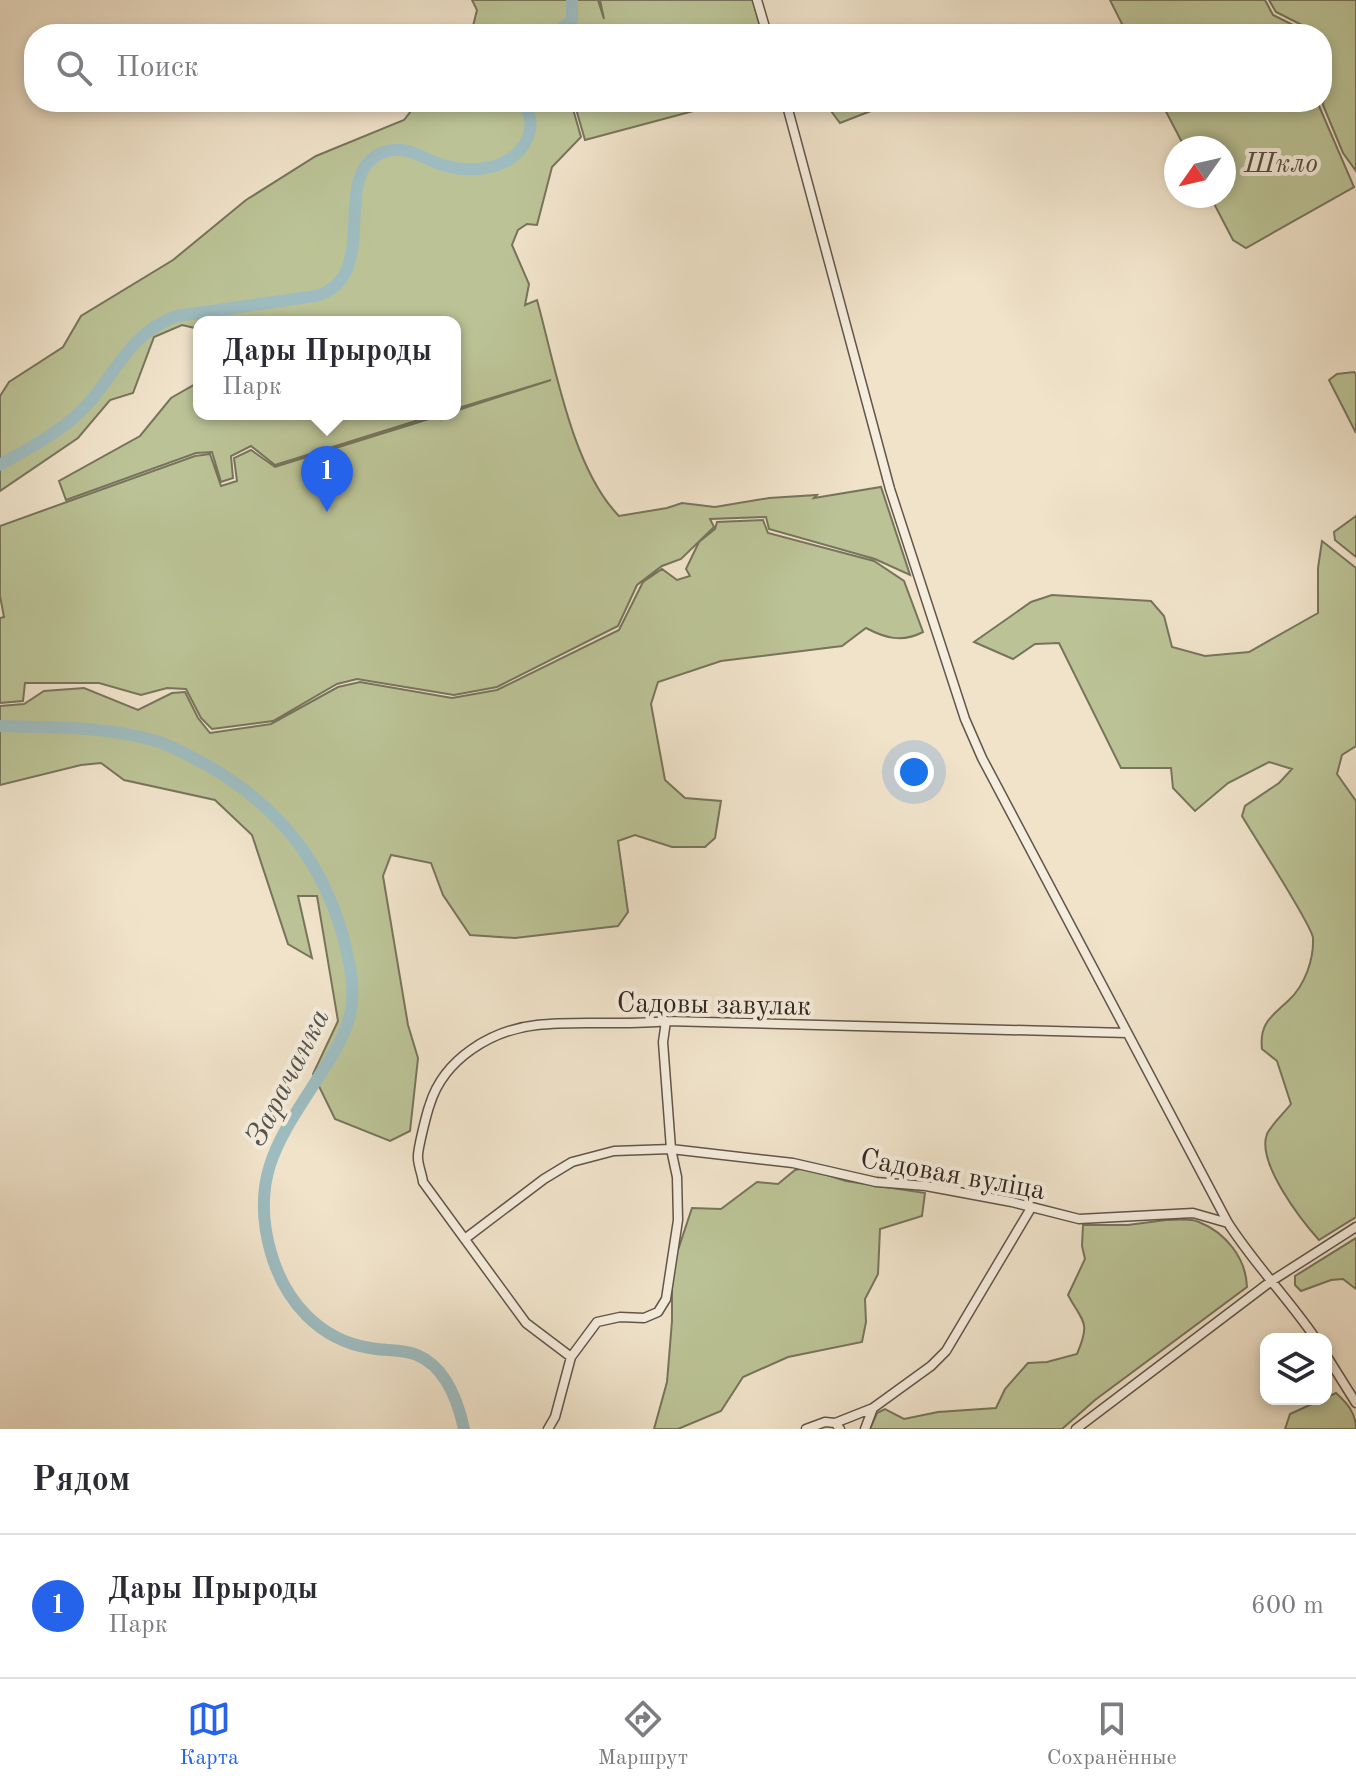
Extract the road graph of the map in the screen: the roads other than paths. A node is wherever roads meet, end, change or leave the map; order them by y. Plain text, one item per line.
1 (757, 0) edge
2 (764, 24) edge
3 (789, 112) edge
4 (666, 1021) junction
5 (1127, 1033) junction
6 (671, 1149) junction
7 (1031, 1208) junction
8 (1228, 1223) junction
9 (1356, 1227) edge
10 (466, 1238) junction
11 (1270, 1282) junction
12 (1312, 1333) edge
13 (571, 1357) junction
14 (1332, 1365) edge
15 (1356, 1403) edge
16 (873, 1408) junction
17 (837, 1426) edge
18 (548, 1429) edge
19 (806, 1429) edge
20 (865, 1429) edge
21 (1076, 1429) edge

1 - 2 street
3 - 5 street
4 - 5 street, Садовы завулак
4 - 6 street
4 - 10 street, Садовы завулак
5 - 8 street
6 - 7 street, Садовая вуліца
6 - 10 street, Садовая вуліца
6 - 13 street
7 - 8 street, Садовая вуліца
7 - 16 street
8 - 11 street
9 - 11 street
10 - 13 street, Садовы завулак
11 - 12 street
11 - 21 street
13 - 18 street
14 - 15 street
16 - 17 street
16 - 20 street
17 - 19 street

